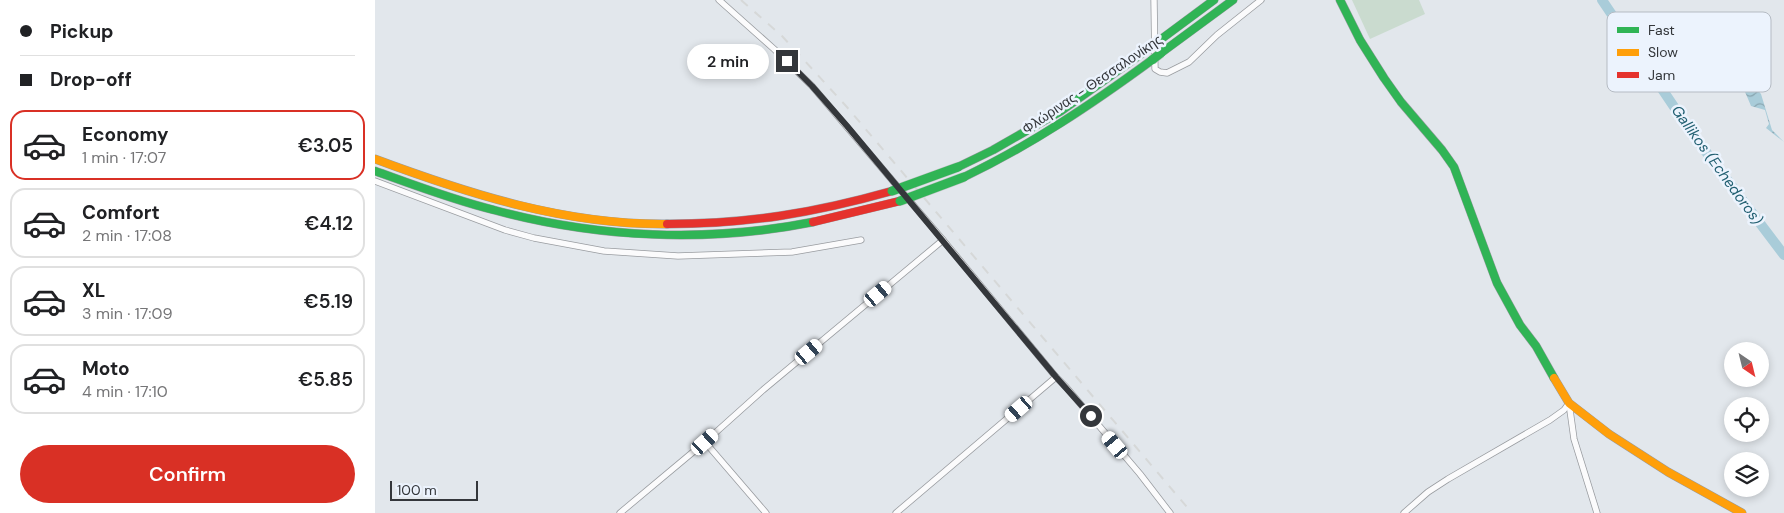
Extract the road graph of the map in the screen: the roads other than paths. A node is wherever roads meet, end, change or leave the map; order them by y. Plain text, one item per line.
1 (719, 0) edge
2 (1154, 0) edge
3 (1215, 0) edge
4 (1233, 0) edge
5 (1261, 0) edge
6 (1340, 0) edge
7 (375, 159) edge
8 (375, 171) edge
9 (375, 181) edge
10 (861, 240) dead end
11 (943, 240) junction
12 (1056, 377) junction
13 (1569, 403) junction
14 (705, 442) junction
15 (620, 513) edge
16 (766, 513) edge
17 (896, 513) edge
18 (1170, 513) edge
19 (1404, 513) edge
20 (1597, 513) edge
21 (1742, 513) edge

1 - 11 street
2 - 5 street
3 - 7 main road, Φλώρινας - Θεσσαλονίκης, bridge
4 - 8 main road, Φλώρινας - Θεσσαλονίκης, bridge
6 - 13 main road
9 - 10 street
11 - 12 street
11 - 14 street
12 - 17 street
12 - 18 street
13 - 19 street
13 - 20 street
13 - 21 main road
14 - 15 street
14 - 16 street

